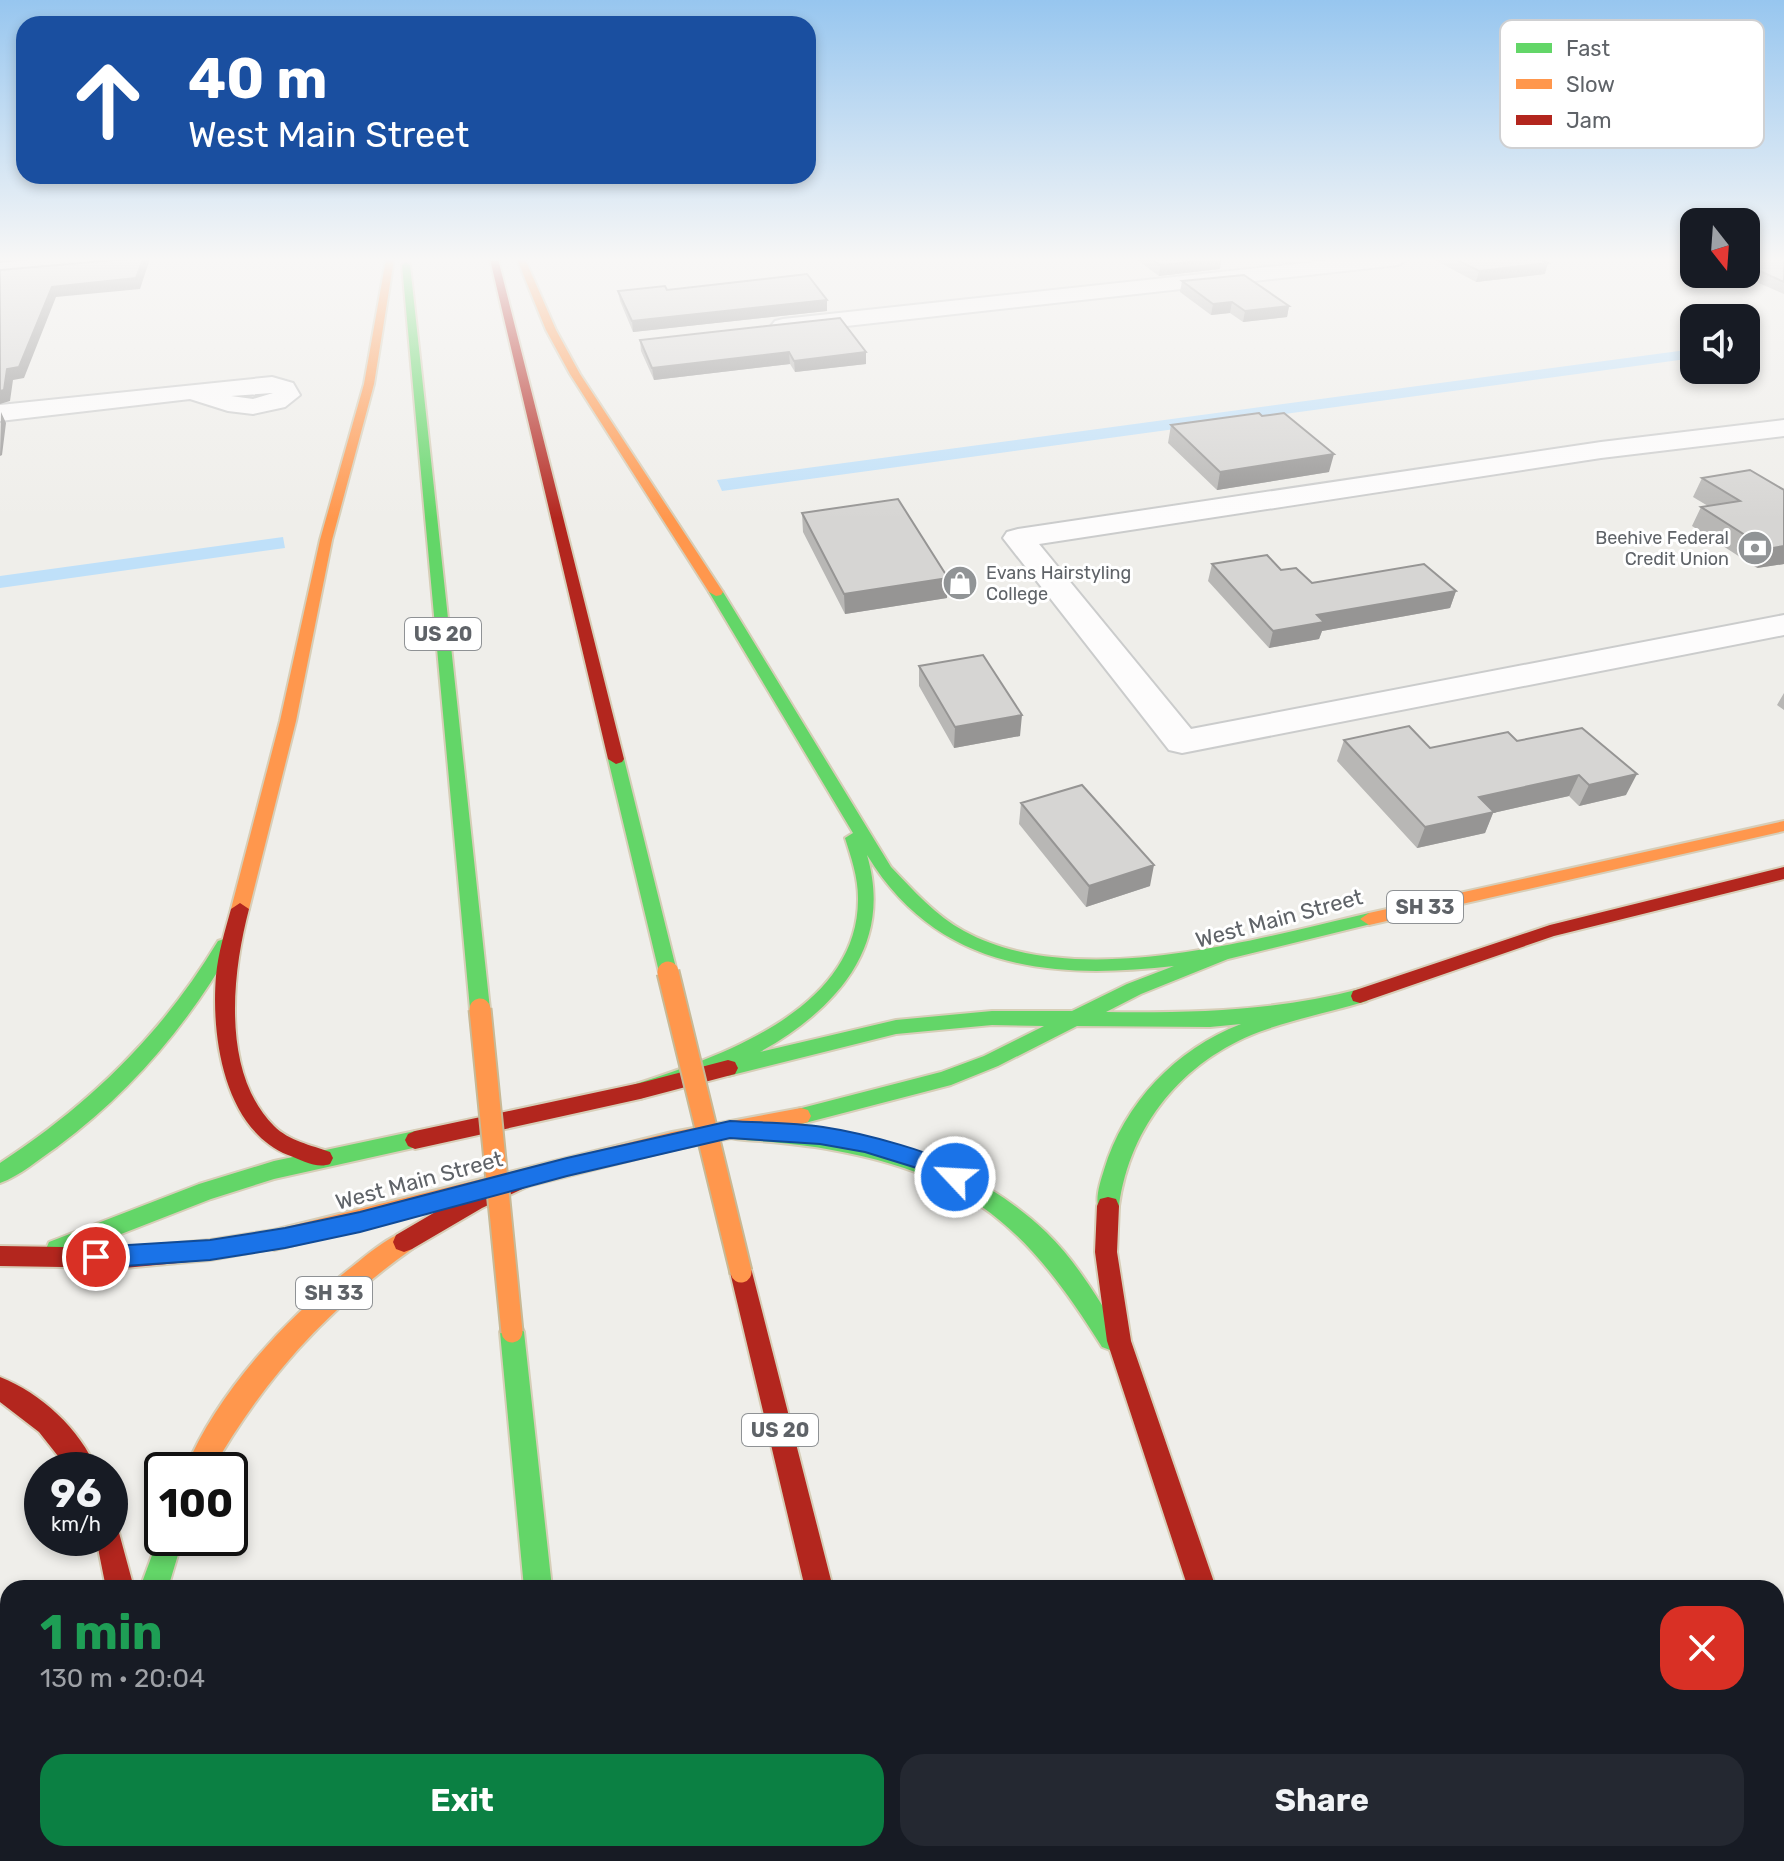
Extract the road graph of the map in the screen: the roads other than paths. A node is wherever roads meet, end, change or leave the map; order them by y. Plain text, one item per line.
1 (375, 346) edge
2 (415, 346) edge
3 (515, 346) edge
4 (559, 346) edge
5 (193, 391) dead end
6 (0, 413) edge
7 (1784, 428) edge
8 (1784, 625) edge
9 (829, 783) junction
10 (1784, 826) edge
11 (1784, 873) edge
12 (237, 919) junction
13 (1224, 953) junction
14 (1318, 1007) junction
15 (1076, 1019) junction
16 (640, 1091) junction
17 (730, 1130) junction
18 (322, 1158) junction
19 (0, 1174) edge
20 (525, 1178) junction
21 (0, 1256) edge
22 (39, 1257) junction
23 (0, 1274) edge
24 (1125, 1365) junction
25 (0, 1389) edge
26 (75, 1452) edge
27 (207, 1452) edge
28 (113, 1556) edge
29 (164, 1556) edge
30 (118, 1580) edge
31 (157, 1580) edge
32 (537, 1580) edge
33 (817, 1580) edge
34 (1199, 1580) edge

1 - 12 main road
2 - 32 main road, US 20, bridge
3 - 33 main road, US 20, bridge
4 - 9 main road
5 - 6 street
7 - 8 street
9 - 13 main road
9 - 16 main road
10 - 13 main road, West Main Street / SH 33
11 - 14 main road, West Main Street
12 - 18 main road
12 - 19 main road
13 - 15 main road, West Main Street / SH 33
14 - 15 main road, West Main Street
14 - 24 main road
15 - 16 main road, West Main Street
15 - 17 main road, West Main Street / SH 33
16 - 18 main road, West Main Street
17 - 20 main road, West Main Street / SH 33
17 - 24 main road
18 - 22 main road, West Main Street
20 - 22 main road, West Main Street
20 - 27 main road, SH 33
21 - 22 main road, West Main Street
22 - 23 main road, West Main Street
24 - 34 main road
25 - 26 main road
28 - 30 main road
29 - 31 main road

